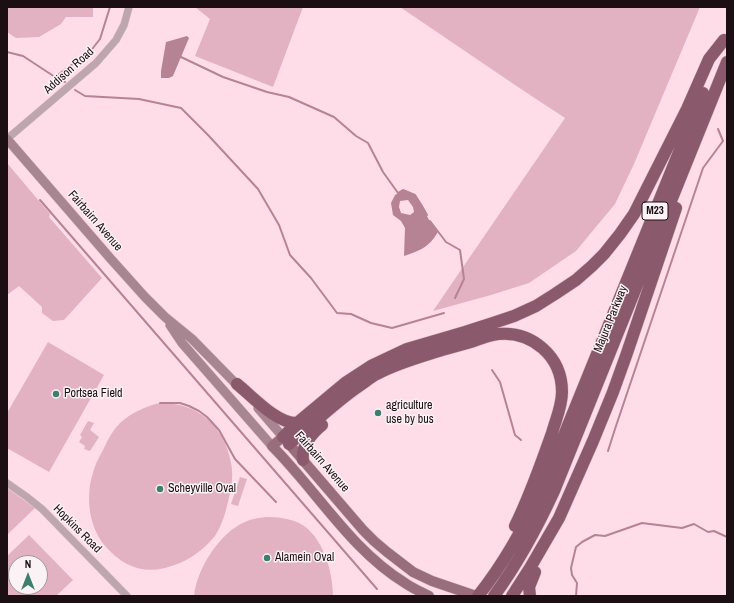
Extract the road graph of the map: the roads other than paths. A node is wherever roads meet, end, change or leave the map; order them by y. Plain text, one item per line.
1 (128, 7) edge
2 (726, 36) edge
3 (727, 62) edge
4 (7, 139) edge
5 (686, 166) junction
6 (165, 317) junction
7 (375, 375) junction
8 (236, 384) junction
9 (297, 423) junction
10 (286, 440) junction
11 (276, 449) junction
12 (303, 460) junction
13 (7, 483) edge
14 (559, 518) junction
15 (486, 586) junction
16 (497, 593) edge
17 (127, 596) edge
18 (429, 596) edge
19 (477, 596) edge
20 (512, 596) edge
21 (530, 596) edge

1 - 4 street, Addison Road
2 - 9 highway
2 - 15 highway, Majura Parkway / M23
3 - 5 highway, Majura Parkway / M23
4 - 6 main road, Fairbairn Avenue
5 - 14 highway
5 - 16 highway, Majura Parkway / M23
6 - 8 main road, Fairbairn Avenue
6 - 11 main road, Fairbairn Avenue
7 - 10 highway
7 - 12 highway
7 - 15 highway
8 - 9 highway
8 - 10 main road, Fairbairn Avenue
9 - 10 highway
10 - 11 main road
10 - 12 main road, Fairbairn Avenue
11 - 18 main road, Fairbairn Avenue
12 - 19 main road, Fairbairn Avenue
13 - 17 street, Hopkins Road
14 - 20 highway
14 - 21 highway
15 - 19 highway, Majura Parkway / M23

